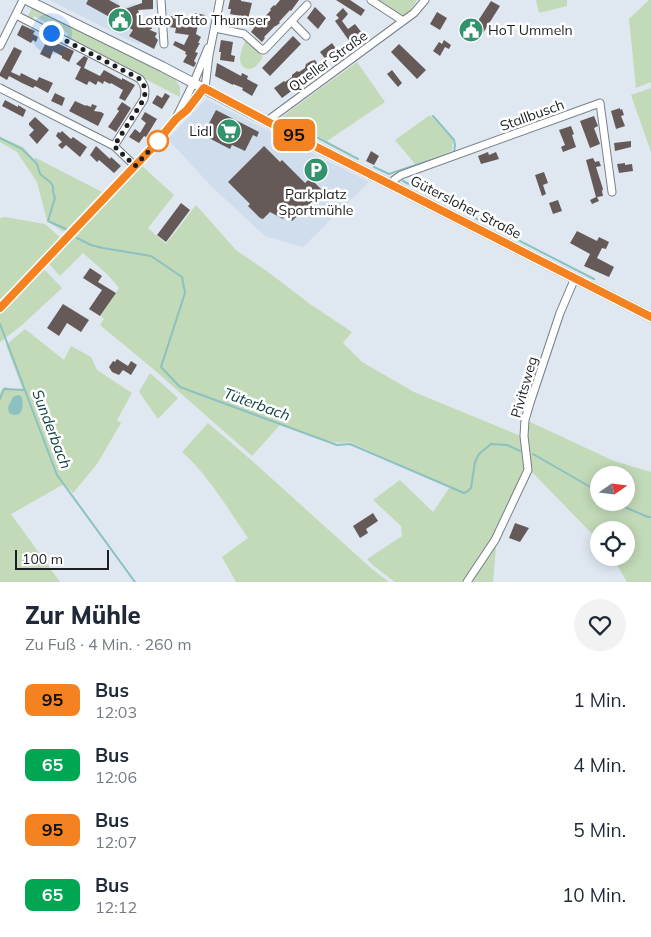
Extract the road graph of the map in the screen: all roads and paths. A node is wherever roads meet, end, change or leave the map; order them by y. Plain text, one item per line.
1 (23, 0) edge
2 (27, 0) edge
3 (161, 0) edge
4 (220, 0) edge
5 (371, 0) edge
6 (425, 0) edge
7 (307, 5) dead end
8 (16, 15) junction
9 (403, 21) junction
10 (292, 22) junction
11 (214, 31) junction
12 (306, 36) dead end
13 (164, 44) dead end
14 (0, 46) edge
15 (194, 82) junction
16 (0, 88) edge
17 (204, 88) junction
18 (176, 119) junction
19 (267, 121) junction
20 (114, 146) junction
21 (135, 166) junction
22 (392, 184) junction
23 (612, 192) dead end
24 (574, 278) junction
25 (1, 308) edge
26 (650, 315) edge
27 (467, 582) edge

1 - 8 street
2 - 15 main road, Gütersloher Straße
3 - 13 street
4 - 11 street
5 - 9 street
6 - 9 street, Queller Straße
7 - 10 street
8 - 14 street
8 - 20 street
9 - 19 street, Queller Straße
10 - 11 street
10 - 12 street
11 - 15 street
11 - 17 street
15 - 17 main road, Gütersloher Straße
15 - 18 street
16 - 20 street
17 - 18 street
17 - 19 main road, Gütersloher Straße
18 - 21 street
19 - 22 main road, Gütersloher Straße
20 - 21 street
21 - 25 street
22 - 23 street, Stallbusch
22 - 24 main road, Gütersloher Straße
24 - 26 main road, Gütersloher Straße
24 - 27 street, Pivitsweg

